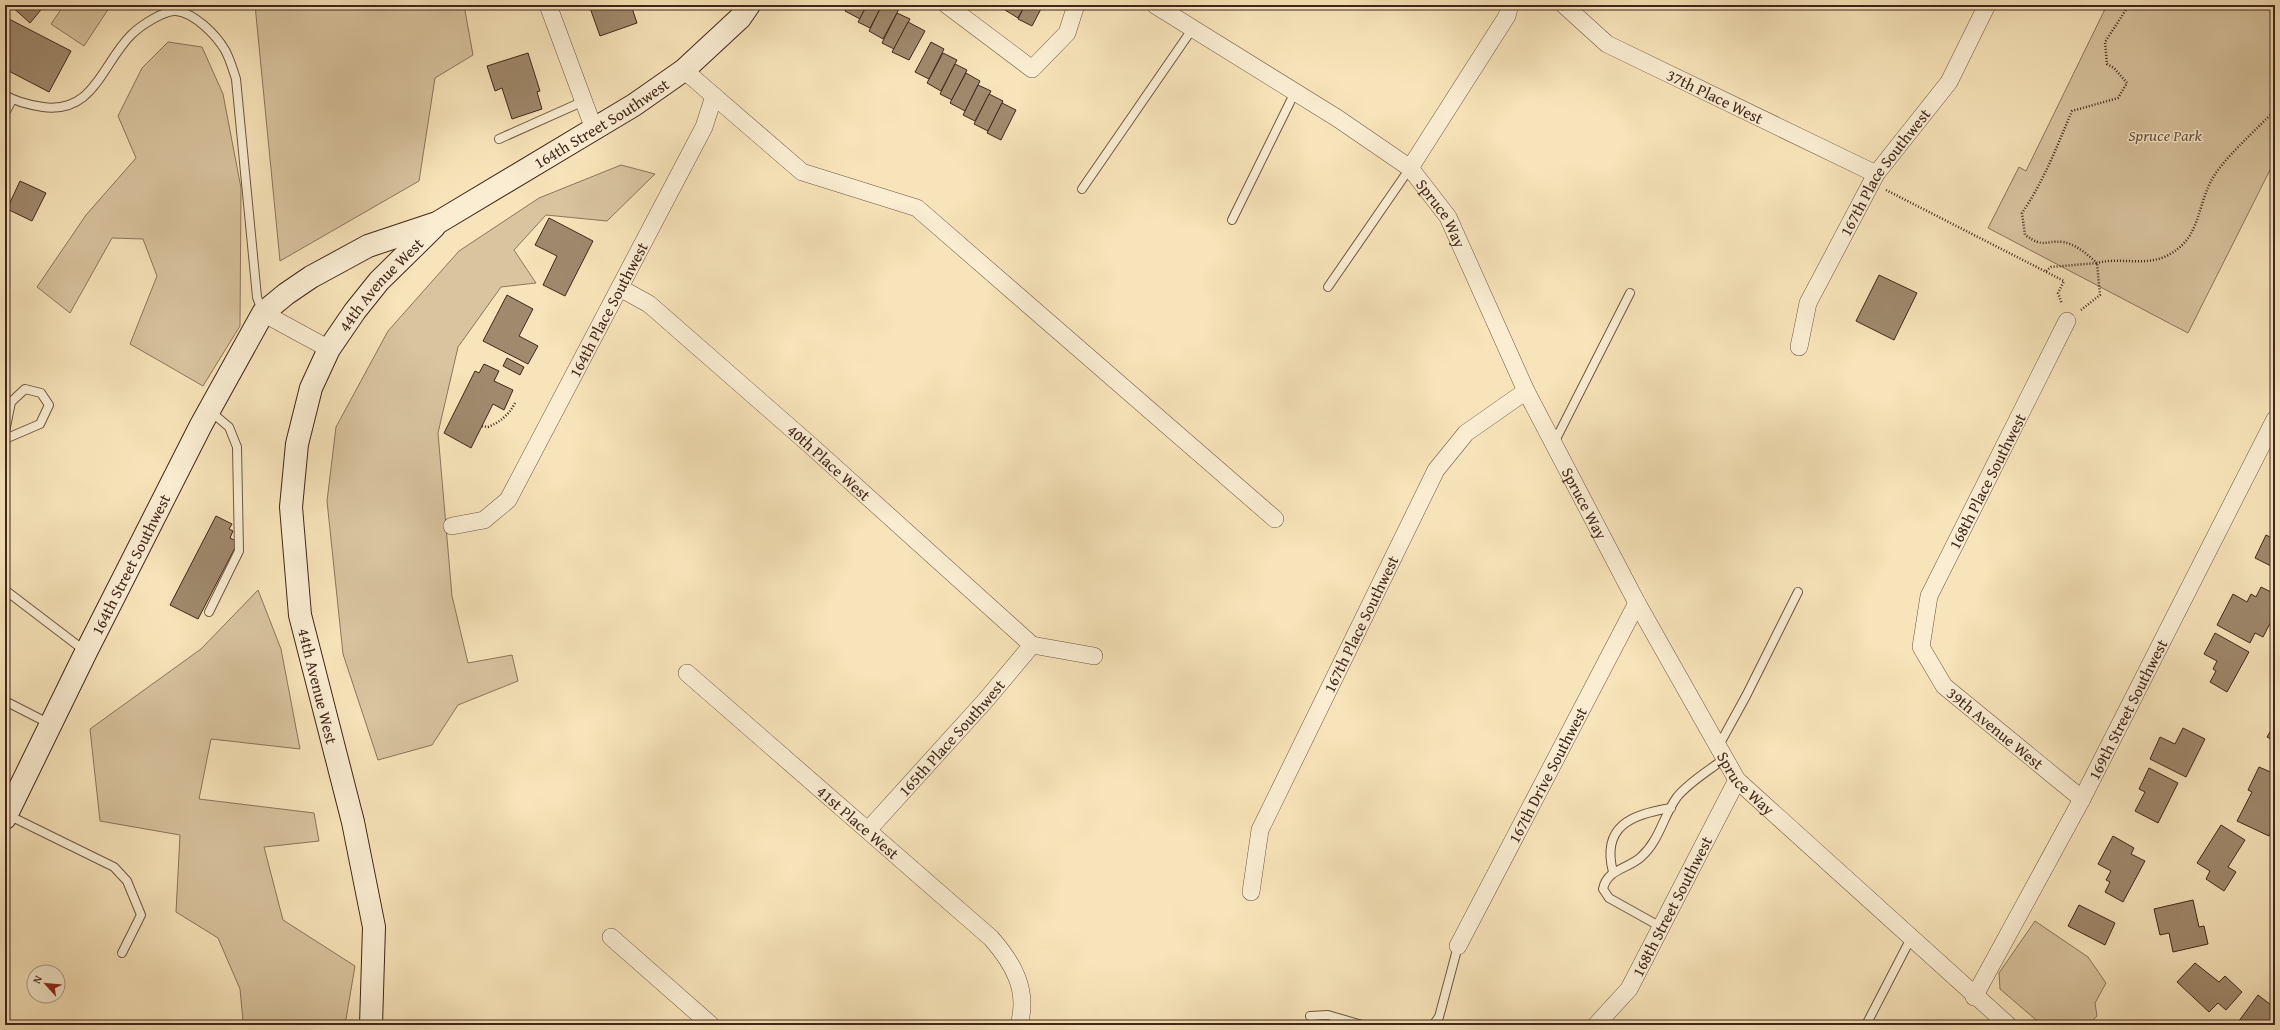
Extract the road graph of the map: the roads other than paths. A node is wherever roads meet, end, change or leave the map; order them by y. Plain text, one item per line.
1 (548, 5) edge
2 (749, 5) edge
3 (947, 5) edge
4 (1076, 5) edge
5 (1155, 5) edge
6 (1510, 5) edge
7 (1564, 5) edge
8 (1987, 5) edge
9 (1193, 28) junction
10 (684, 70) junction
11 (1295, 92) junction
12 (714, 96) junction
13 (8, 98) edge
14 (584, 100) junction
15 (5, 113) edge
16 (594, 129) junction
17 (499, 139) dead end
18 (1410, 168) junction
19 (1874, 179) junction
20 (1082, 189) dead end
21 (1232, 220) dead end
22 (438, 223) junction
23 (1328, 287) dead end
24 (620, 288) junction
25 (1630, 293) dead end
26 (263, 313) junction
27 (2067, 321) road end
28 (1800, 347) dead end
29 (329, 349) junction
30 (1526, 391) junction
31 (209, 410) junction
32 (2275, 419) edge
33 (5, 432) edge
34 (5, 439) edge
35 (1553, 443) junction
36 (1275, 519) dead end
37 (452, 526) dead end
38 (5, 590) edge
39 (1798, 592) dead end
40 (1637, 603) junction
41 (209, 612) dead end
42 (1032, 645) junction
43 (1921, 647) joint
44 (86, 652) junction
45 (1094, 656) dead end
46 (687, 674) dead end
47 (5, 701) edge
48 (50, 724) junction
49 (1722, 753) junction
50 (1737, 780) junction
51 (2082, 799) junction
52 (1671, 808) junction
53 (6, 816) edge
54 (869, 829) junction
55 (1613, 872) junction
56 (1251, 892) dead end
57 (1661, 927) junction
58 (611, 937) dead end
59 (1911, 938) junction
60 (1458, 946) joint
61 (122, 953) dead end
62 (1974, 996) junction
63 (1310, 1016) dead end
64 (371, 1025) edge
65 (711, 1025) edge
66 (1019, 1025) edge
67 (1362, 1025) edge
68 (1433, 1025) edge
69 (1596, 1025) edge
70 (1866, 1025) edge
71 (2008, 1025) edge

1 - 14 street
2 - 10 main road, 164th Street Southwest
3 - 4 street
5 - 9 street, Spruce Way
6 - 18 street
7 - 19 street, 37th Place West
8 - 19 street, 167th Place Southwest
9 - 11 street, Spruce Way
9 - 20 lane
10 - 12 street
10 - 16 main road, 164th Street Southwest
11 - 18 street, Spruce Way
11 - 21 lane
12 - 24 street, 164th Place Southwest
12 - 36 street
13 - 15 lane
13 - 26 lane
14 - 16 street
14 - 17 lane
16 - 22 main road, 164th Street Southwest
18 - 23 lane
18 - 30 street, Spruce Way
19 - 28 street, 167th Place Southwest
22 - 26 main road
22 - 29 main road, 44th Avenue West
24 - 37 street, 164th Place Southwest
24 - 42 street, 40th Place West
25 - 35 lane
26 - 29 street
26 - 31 main road, 164th Street Southwest
27 - 43 street, 168th Place Southwest
29 - 64 main road, 44th Avenue West
30 - 35 street, Spruce Way
30 - 56 street, 167th Place Southwest
31 - 41 lane
31 - 44 main road, 164th Street Southwest
32 - 51 street, 169th Street Southwest
33 - 34 lane
35 - 40 street, Spruce Way
38 - 44 lane
39 - 49 lane
40 - 49 street, Spruce Way
40 - 60 street, 167th Drive Southwest
42 - 45 street
42 - 54 street, 165th Place Southwest
43 - 51 street, 39th Avenue West
44 - 48 main road, 164th Street Southwest
46 - 54 street, 41st Place West
47 - 48 lane
48 - 53 main road, 164th Street Southwest
49 - 50 street, Spruce Way
49 - 52 lane
50 - 57 street, 168th Street Southwest
50 - 59 street, Spruce Way
51 - 62 street, 169th Street Southwest
52 - 55 lane
52 - 55 lane
53 - 61 lane
54 - 66 street, 41st Place West
55 - 57 lane
57 - 69 street, 168th Street Southwest
58 - 65 street
59 - 62 street, Spruce Way
59 - 70 lane
60 - 68 lane
62 - 71 street, Spruce Way
63 - 67 lane

